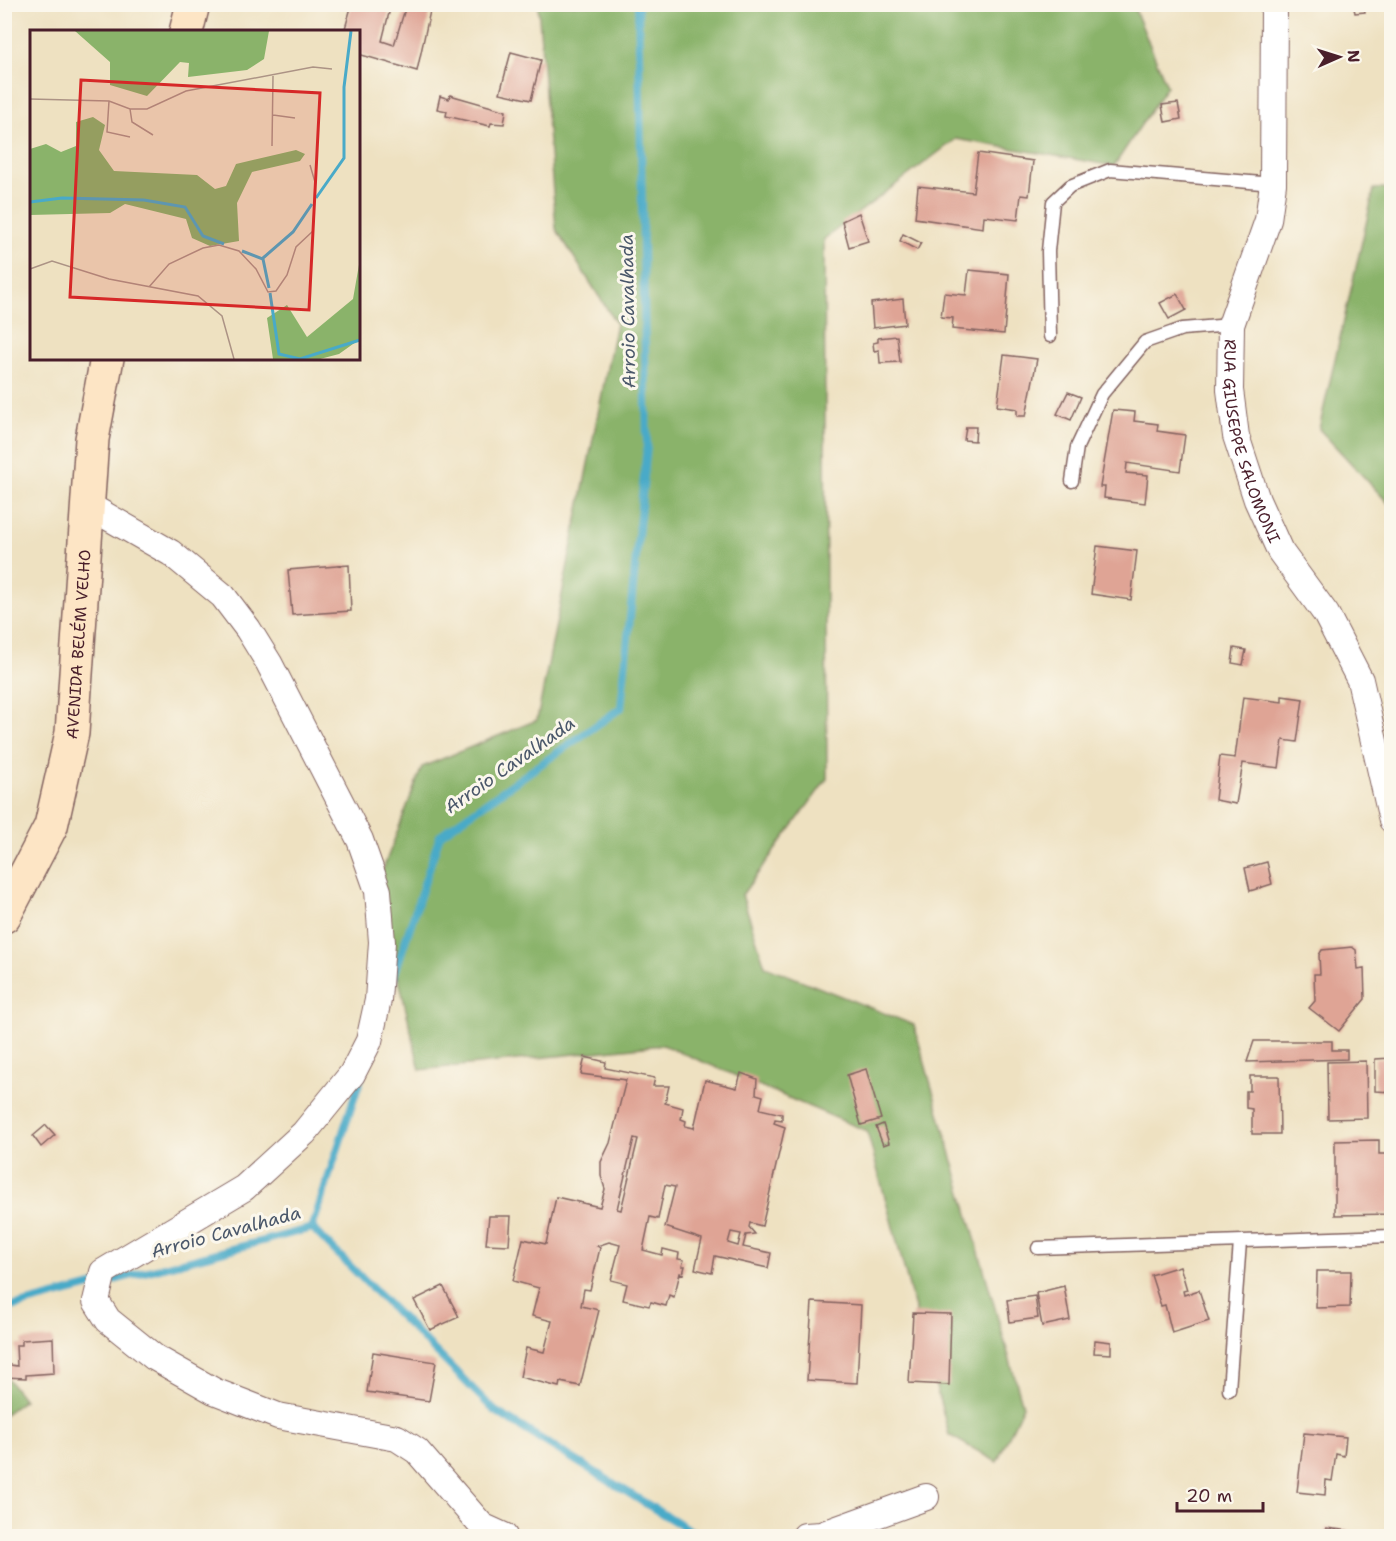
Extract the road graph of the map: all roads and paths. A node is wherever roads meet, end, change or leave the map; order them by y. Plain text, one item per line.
1 (193, 4) edge
2 (1274, 4) edge
3 (186, 30) edge
4 (1273, 183) junction
5 (1231, 325) junction
6 (1050, 336) dead end
7 (107, 360) edge
8 (1072, 481) dead end
9 (89, 507) junction
10 (1392, 820) edge
11 (4, 916) edge
12 (1392, 1236) edge
13 (1240, 1242) junction
14 (1038, 1248) dead end
15 (1229, 1389) dead end
16 (926, 1497) dead end
17 (504, 1536) edge
18 (805, 1536) edge

1 - 3 main road
2 - 4 street, RUA GIUSEPPE SALOMONI
4 - 5 street, RUA GIUSEPPE SALOMONI
4 - 6 lane
5 - 8 lane
5 - 10 street, RUA GIUSEPPE SALOMONI
7 - 9 main road, AVENIDA BELÉM VELHO
9 - 11 main road, AVENIDA BELÉM VELHO
9 - 17 street
12 - 13 lane
13 - 14 lane
13 - 15 lane
16 - 18 street

